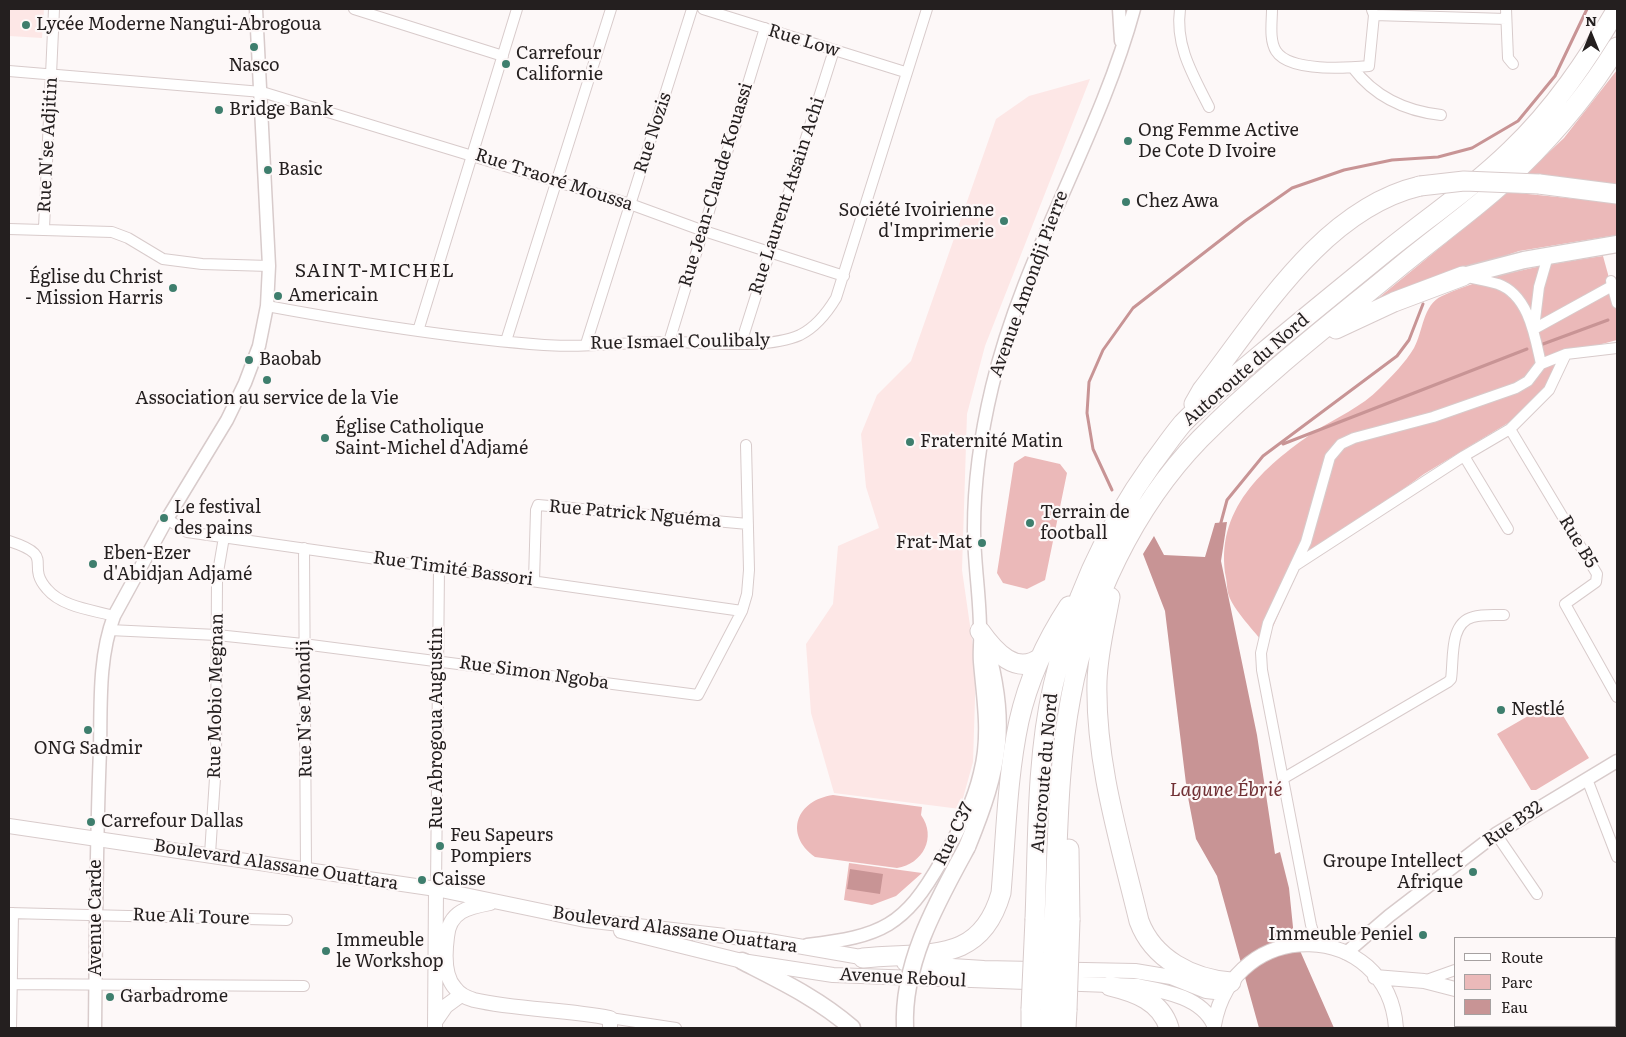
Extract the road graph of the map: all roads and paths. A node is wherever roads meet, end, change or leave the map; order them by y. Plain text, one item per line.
1 (54, 9) edge
2 (256, 9) edge
3 (354, 9) edge
4 (517, 9) edge
5 (611, 9) edge
6 (692, 9) edge
7 (703, 9) edge
8 (927, 9) edge
9 (1120, 9) edge
10 (1134, 9) edge
11 (1180, 9) edge
12 (1272, 9) edge
13 (1617, 9) edge
14 (1373, 12) edge
15 (1506, 14) edge
16 (765, 28) junction
17 (1617, 47) edge
18 (834, 50) junction
19 (1122, 53) junction
20 (503, 56) junction
21 (1513, 64) dead end
22 (1353, 68) junction
23 (9, 71) edge
24 (905, 72) junction
25 (51, 73) junction
26 (262, 92) junction
27 (1209, 107) dead end
28 (1441, 114) dead end
29 (473, 154) junction
30 (556, 180) junction
31 (1617, 194) edge
32 (630, 204) junction
33 (44, 228) junction
34 (9, 229) edge
35 (701, 230) junction
36 (1617, 244) edge
37 (769, 251) junction
38 (1548, 256) junction
39 (269, 266) junction
40 (844, 276) junction
41 (1463, 276) junction
42 (1617, 303) edge
43 (267, 306) junction
44 (1534, 329) junction
45 (418, 331) junction
46 (506, 341) junction
47 (669, 342) junction
48 (741, 343) junction
49 (586, 344) junction
50 (1306, 345) junction
51 (1617, 348) edge
52 (1566, 354) junction
53 (1542, 364) junction
54 (1183, 424) junction
55 (1510, 429) junction
56 (746, 445) dead end
57 (1464, 456) junction
58 (167, 519) junction
59 (748, 524) junction
60 (1508, 529) dead end
61 (224, 537) junction
62 (9, 540) edge
63 (304, 548) junction
64 (1119, 557) junction
65 (1296, 566) junction
66 (439, 567) junction
67 (1090, 573) junction
68 (534, 581) junction
69 (742, 611) junction
70 (1504, 614) dead end
71 (114, 616) junction
72 (109, 630) junction
73 (980, 631) junction
74 (217, 635) junction
75 (303, 644) junction
76 (1041, 657) junction
77 (436, 660) junction
78 (1617, 697) edge
79 (1617, 761) edge
80 (1284, 778) junction
81 (1587, 779) junction
82 (9, 826) edge
83 (1496, 834) junction
84 (96, 837) junction
85 (210, 854) junction
86 (1617, 857) edge
87 (306, 870) junction
88 (436, 889) junction
89 (1537, 894) dead end
90 (497, 901) junction
91 (11, 913) edge
92 (96, 914) junction
93 (287, 920) dead end
94 (585, 920) junction
95 (1316, 944) junction
96 (797, 946) junction
97 (1346, 953) junction
98 (863, 958) junction
99 (742, 961) junction
100 (1454, 970) edge
101 (1375, 977) junction
102 (1424, 981) junction
103 (1231, 983) junction
104 (10, 984) edge
105 (95, 985) junction
106 (304, 986) dead end
107 (1110, 986) junction
108 (1454, 988) edge
109 (462, 994) junction
110 (1058, 1019) edge
111 (610, 1023) edge
112 (435, 1025) edge
113 (1214, 1026) edge
114 (11, 1028) edge
115 (95, 1028) edge
116 (676, 1028) edge
117 (852, 1028) edge
118 (905, 1028) edge
119 (1031, 1028) edge
120 (1169, 1028) edge
121 (1396, 1028) edge

1 - 25 street, Rue N'se Adjitin
2 - 26 street, Avenue Carde
3 - 20 street
4 - 20 street
5 - 30 street
6 - 32 street, Rue Nozis
7 - 16 street, Rue Low
8 - 24 street, Rue Ismael Coulibaly
9 - 19 street
10 - 19 street, Avenue Amondji Pierre
11 - 27 street
12 - 22 street
13 - 54 highway, Autoroute du Nord
14 - 15 street
14 - 22 street
15 - 21 street
16 - 18 street, Rue Low
16 - 35 street, Rue Jean-Claude Kouassi
17 - 50 highway, Autoroute du Nord
18 - 24 street, Rue Low
18 - 37 street, Rue Laurent Atsain Achi
19 - 73 street, Avenue Amondji Pierre
20 - 29 street
22 - 28 street
23 - 25 street, Rue Traoré Moussa
24 - 40 street, Rue Ismael Coulibaly
25 - 26 street, Rue Traoré Moussa
25 - 33 street, Rue N'se Adjitin
26 - 29 street, Rue Traoré Moussa
26 - 39 street, Avenue Carde
29 - 30 street, Rue Traoré Moussa
29 - 45 street
30 - 32 street, Rue Traoré Moussa
30 - 46 street
31 - 54 highway, bridge
32 - 35 street, Rue Traoré Moussa
32 - 49 street, Rue Nozis
33 - 34 street
33 - 39 street, Rue N'se Adjitin
35 - 37 street, Rue Traoré Moussa
35 - 47 street, Rue Jean-Claude Kouassi
36 - 38 main road
37 - 40 street, Rue Traoré Moussa
37 - 48 street, Rue Laurent Atsain Achi
38 - 41 main road
38 - 44 street
39 - 43 street, Avenue Carde
40 - 48 street, Rue Ismael Coulibaly
41 - 44 street
41 - 50 highway
42 - 44 street
43 - 45 street, Rue Ismael Coulibaly
43 - 58 street, Avenue Carde
44 - 53 street
45 - 46 street, Rue Ismael Coulibaly
46 - 49 street, Rue Ismael Coulibaly
47 - 48 street, Rue Ismael Coulibaly
47 - 49 street, Rue Ismael Coulibaly
50 - 64 highway, Autoroute du Nord
51 - 52 street
52 - 53 street
52 - 55 street
53 - 65 street
54 - 67 highway, Autoroute du Nord
55 - 57 street
55 - 78 street, Rue B5
56 - 59 street, Rue Simon Ngoba
57 - 60 street
57 - 65 street
58 - 61 street, Rue Timité Bassori
58 - 71 street, Avenue Carde
59 - 68 street, Rue Patrick Nguéma
59 - 69 street, Rue Simon Ngoba
61 - 63 street, Rue Timité Bassori
61 - 74 street, Rue Mobio Megnan
62 - 71 street
63 - 66 street, Rue Timité Bassori
63 - 75 street, Rue N'se Mondji
64 - 103 highway
64 - 110 highway, Autoroute du Nord, bridge
65 - 80 street
66 - 68 street, Rue Timité Bassori
66 - 77 street, Rue Abrogoua Augustin
67 - 76 highway
67 - 119 highway, Autoroute du Nord, bridge
68 - 69 street, Rue Timité Bassori
69 - 77 street, Rue Simon Ngoba
70 - 80 street
71 - 72 street, Avenue Carde
72 - 74 street, Rue Simon Ngoba
72 - 84 street, Avenue Carde
73 - 76 highway
73 - 96 street, Rue C37
73 - 118 main road, bridge
74 - 75 street, Rue Simon Ngoba
74 - 85 street, Rue Mobio Megnan
75 - 77 street, Rue Simon Ngoba
75 - 87 street, Rue N'se Mondji
76 - 98 highway
77 - 88 street, Rue Abrogoua Augustin
79 - 81 street, Rue B32
80 - 95 street
81 - 83 street, Rue B32
81 - 86 street
82 - 84 main road, Boulevard Alassane Ouattara
83 - 89 street
83 - 97 street, Rue B32
84 - 85 main road, Boulevard Alassane Ouattara
84 - 92 street, Avenue Carde
85 - 87 main road, Boulevard Alassane Ouattara
87 - 88 main road, Boulevard Alassane Ouattara
88 - 90 main road, Boulevard Alassane Ouattara
88 - 112 main road
90 - 94 main road, Boulevard Alassane Ouattara
90 - 109 main road
91 - 92 street, Rue Ali Toure
91 - 104 street
92 - 93 street, Rue Ali Toure
92 - 105 street, Avenue Carde
94 - 96 main road, Boulevard Alassane Ouattara
94 - 99 main road, Avenue Reboul
95 - 97 main road
95 - 103 main road
96 - 98 main road, Boulevard Alassane Ouattara
97 - 101 main road
98 - 103 main road, Boulevard Alassane Ouattara
99 - 107 main road, Avenue Reboul
99 - 117 main road
100 - 102 street
101 - 102 main road
101 - 121 main road
102 - 108 main road
103 - 113 main road
104 - 105 street
104 - 114 street
105 - 106 street
105 - 115 street, Avenue Carde
107 - 113 main road, Avenue Reboul
107 - 120 highway
109 - 111 main road
109 - 112 main road
111 - 116 street

